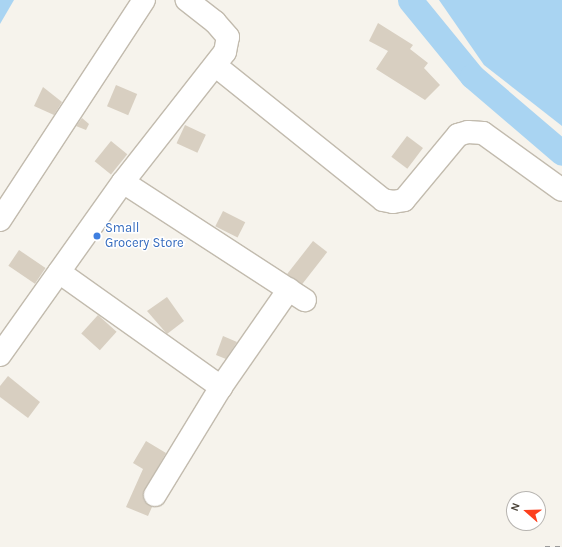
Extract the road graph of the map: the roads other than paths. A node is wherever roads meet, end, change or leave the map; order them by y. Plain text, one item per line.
1 (144, 0) edge
2 (187, 0) edge
3 (216, 66) junction
4 (123, 182) junction
5 (562, 190) edge
6 (0, 220) edge
7 (59, 272) junction
8 (0, 355) edge
9 (222, 386) junction
10 (155, 495) dead end

1 - 6 street
2 - 3 street
3 - 4 street
3 - 5 street
4 - 7 street
4 - 9 street
7 - 8 street
7 - 9 street
9 - 10 street

